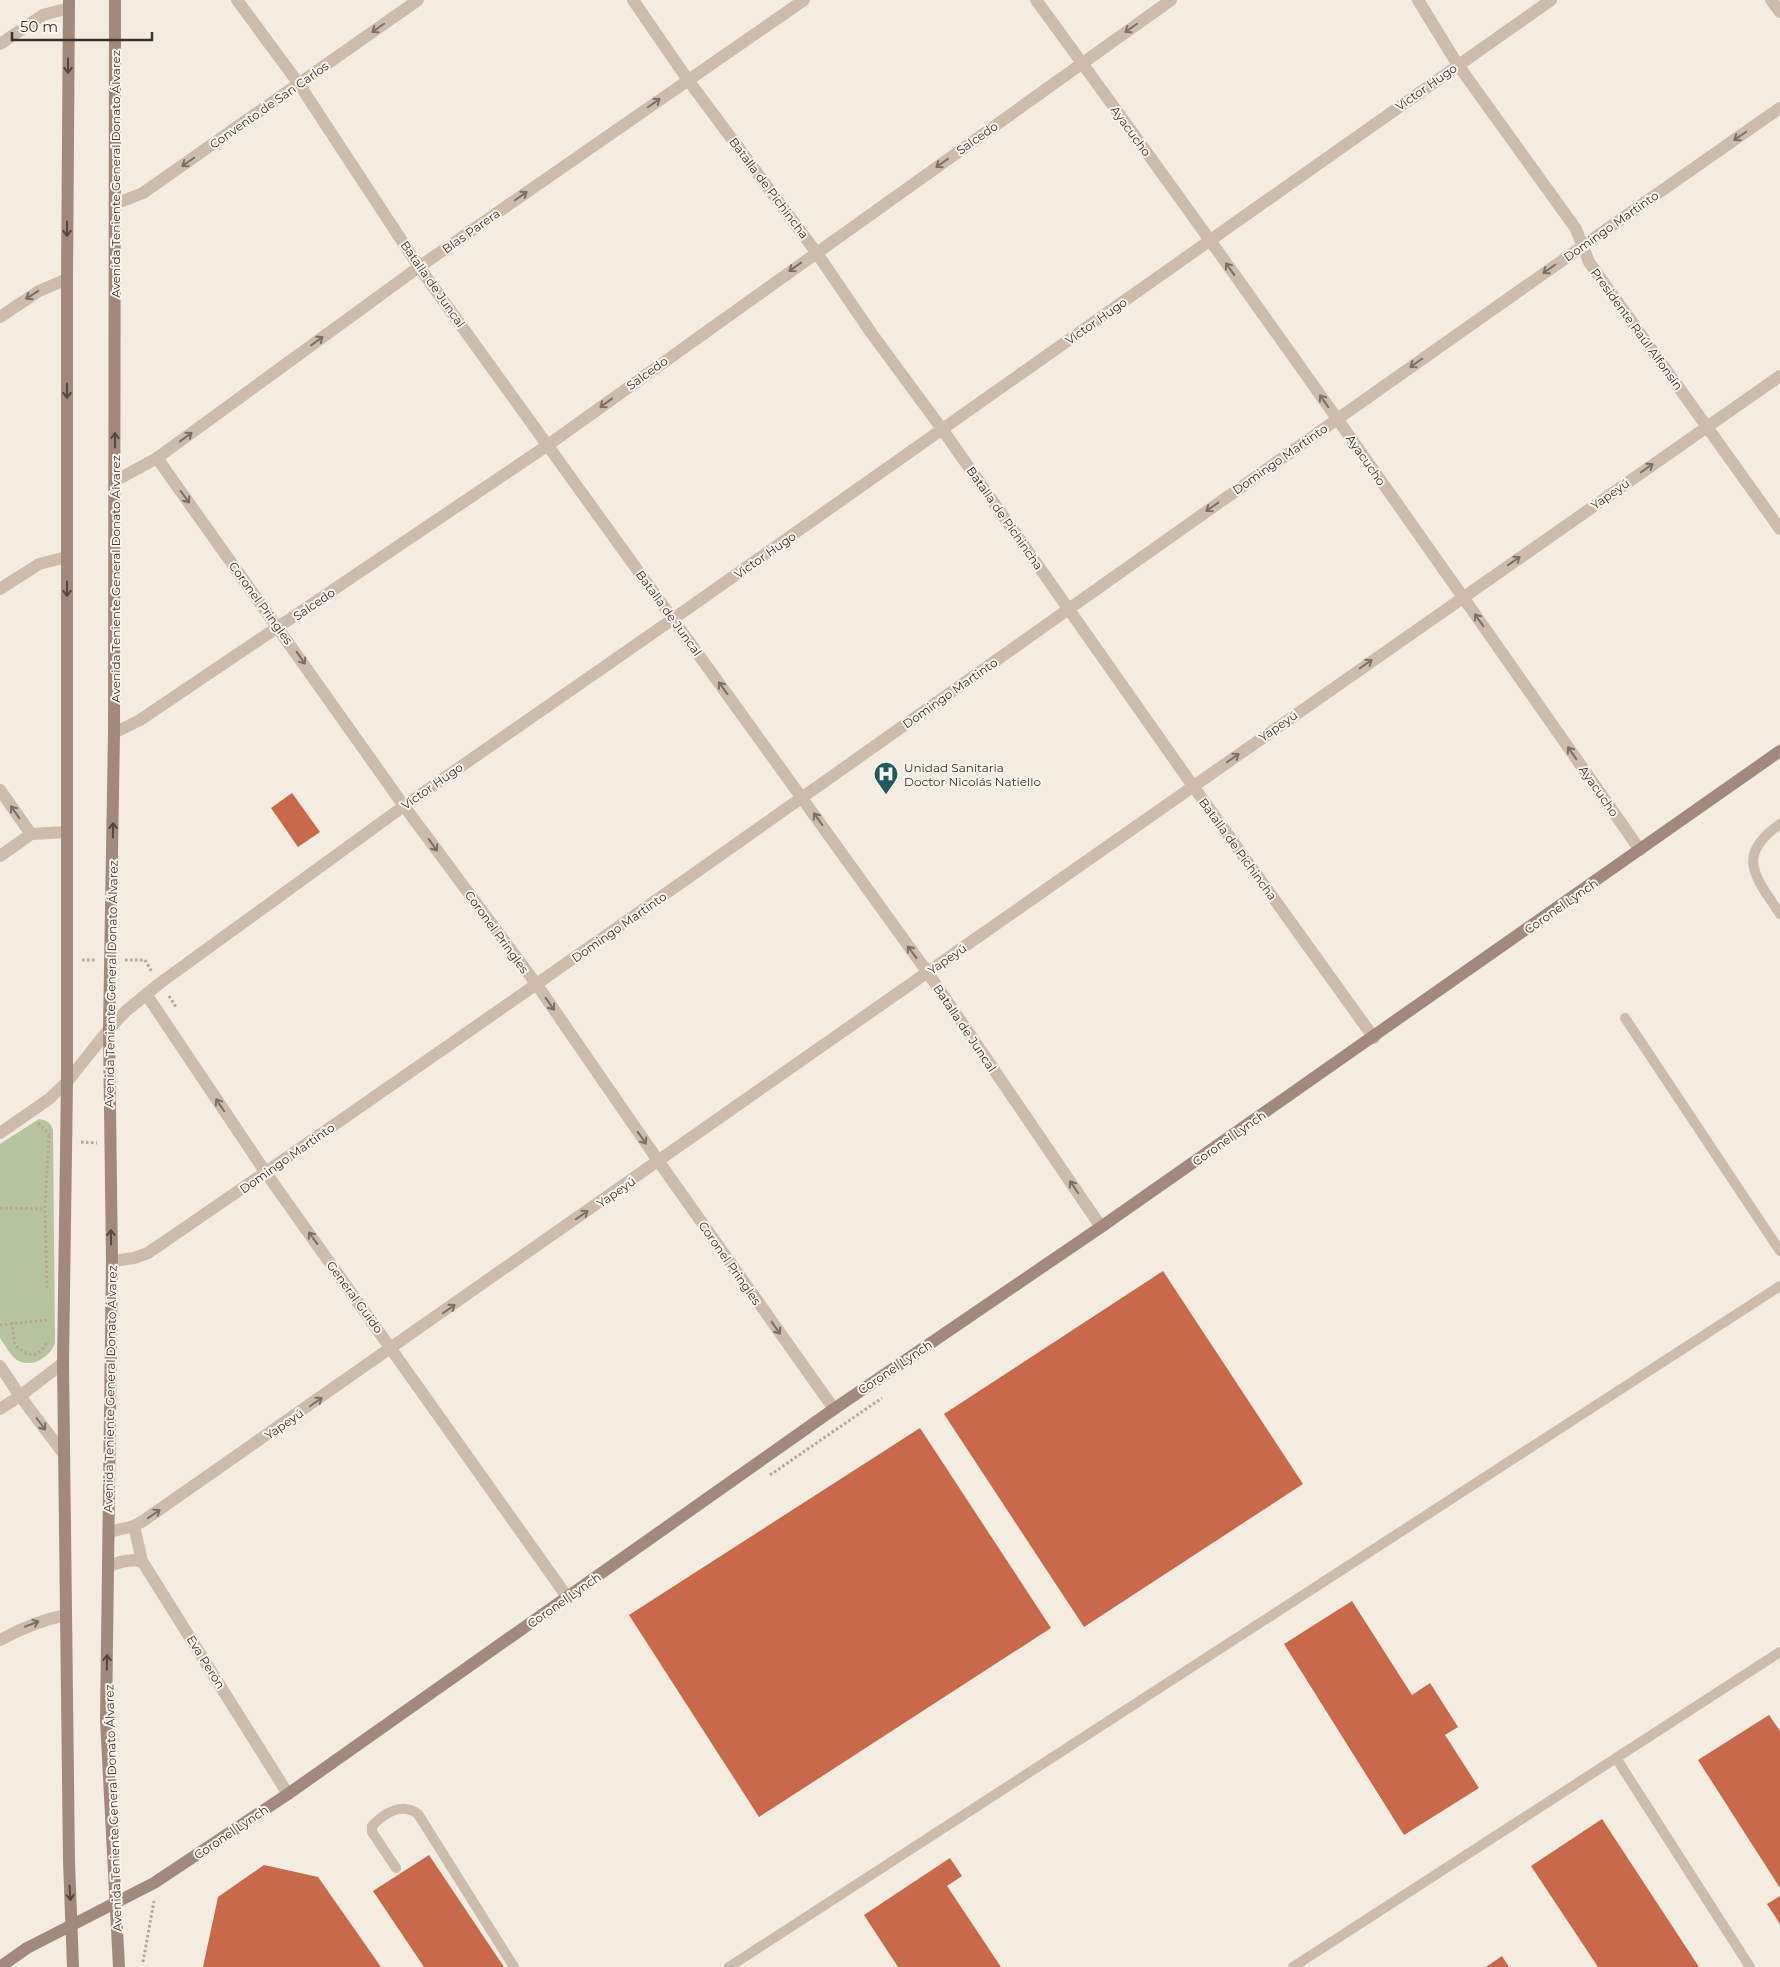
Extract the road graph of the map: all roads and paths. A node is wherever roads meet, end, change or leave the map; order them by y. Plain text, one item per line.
1 (115, 0) edge
2 (237, 0) edge
3 (418, 0) edge
4 (633, 0) edge
5 (804, 0) edge
6 (1036, 0) edge
7 (1171, 0) edge
8 (1418, 0) edge
9 (1551, 0) edge
10 (1771, 0) edge
11 (69, 4) edge
12 (1780, 12) edge
13 (0, 44) edge
14 (1082, 63) junction
15 (1458, 65) junction
16 (688, 80) junction
17 (299, 84) junction
18 (1780, 108) edge
19 (116, 204) junction
20 (1210, 241) junction
21 (1583, 246) junction
22 (816, 252) junction
23 (419, 267) junction
24 (67, 279) junction
25 (0, 317) edge
26 (1780, 376) edge
27 (1336, 419) junction
28 (1707, 426) junction
29 (942, 429) junction
30 (548, 445) junction
31 (157, 458) junction
32 (115, 481) junction
33 (1780, 529) edge
34 (67, 556) junction
35 (0, 590) edge
36 (1463, 596) junction
37 (1068, 609) junction
38 (674, 619) junction
39 (279, 627) junction
40 (114, 732) junction
41 (1780, 751) edge
42 (1193, 786) junction
43 (0, 790) edge
44 (803, 798) junction
45 (404, 806) junction
46 (1780, 824) edge
47 (67, 832) junction
48 (30, 834) junction
49 (1640, 850) junction
50 (0, 856) edge
51 (1780, 914) edge
52 (928, 973) junction
53 (537, 985) junction
54 (146, 994) junction
55 (1625, 1018) dead end
56 (108, 1029) junction
57 (1374, 1038) junction
58 (67, 1082) junction
59 (0, 1133) edge
60 (49, 1134) dead end
61 (659, 1162) junction
62 (266, 1173) junction
63 (0, 1208) edge
64 (45, 1209) junction
65 (1101, 1227) junction
66 (1780, 1251) edge
67 (112, 1261) junction
68 (1780, 1286) edge
69 (47, 1292) dead end
70 (47, 1310) dead end
71 (47, 1320) junction
72 (12, 1322) junction
73 (0, 1325) edge
74 (47, 1327) dead end
75 (48, 1334) dead end
76 (393, 1349) junction
77 (63, 1363) junction
78 (0, 1366) edge
79 (20, 1396) junction
80 (0, 1409) edge
81 (834, 1409) junction
82 (63, 1453) junction
83 (134, 1526) junction
84 (109, 1532) junction
85 (142, 1561) junction
86 (109, 1566) junction
87 (568, 1598) junction
88 (66, 1615) junction
89 (0, 1640) edge
90 (1780, 1652) edge
91 (1616, 1758) junction
92 (288, 1794) junction
93 (396, 1868) dead end
94 (114, 1904) junction
95 (72, 1925) junction
96 (0, 1967) edge
97 (73, 1967) edge
98 (118, 1967) edge
99 (514, 1967) edge
100 (729, 1967) edge
101 (1292, 1967) edge
102 (1750, 1967) edge

1 - 19 main road, Avenida Teniente General Donato Álvarez
2 - 17 street, Batalla de Juncal
3 -> 17 street, Convento de San Carlos
4 - 16 street, Batalla de Pichincha
5 - 16 street, Blas Parera
6 - 14 street, Ayacucho
7 -> 14 street, Salcedo
8 - 15 street, Presidente Raúl Alfonsín
9 - 15 street, Victor Hugo
10 - 12 street
11 - 13 street
11 -> 24 main road
14 - 20 street, Ayacucho
14 -> 22 street, Salcedo
15 - 20 street, Victor Hugo
15 - 21 street, Presidente Raúl Alfonsín
16 - 22 street, Batalla de Pichincha
23 -> 16 street, Blas Parera
17 -> 19 street, Convento de San Carlos
17 - 23 street, Batalla de Juncal
18 -> 21 street, Domingo Martinto
32 -> 19 main road, Avenida Teniente General Donato Álvarez
27 -> 20 street, Ayacucho
20 - 29 street, Victor Hugo
21 -> 27 street, Domingo Martinto
21 - 28 street, Presidente Raúl Alfonsín
22 - 29 street, Batalla de Pichincha
22 -> 30 street, Salcedo
23 - 30 street, Batalla de Juncal
31 -> 23 street, Blas Parera
24 -> 25 street
24 -> 34 main road
26 - 28 street, Yapeyú
27 - 36 street, Ayacucho
27 -> 37 street, Domingo Martinto
28 - 33 street, Presidente Raúl Alfonsín
36 -> 28 street, Yapeyú
29 - 37 street, Batalla de Pichincha
29 - 38 street, Victor Hugo
30 - 38 street, Batalla de Juncal
30 - 39 street, Salcedo
31 - 32 street, Blas Parera
31 -> 39 street, Coronel Pringles
32 - 40 main road, Avenida Teniente General Donato Álvarez
34 - 35 street
34 -> 47 main road
42 -> 36 street, Yapeyú
49 -> 36 street, Ayacucho
37 - 42 street, Batalla de Pichincha
37 - 44 street, Domingo Martinto
44 -> 38 street, Batalla de Juncal
38 - 45 street, Victor Hugo
39 - 40 street, Salcedo
39 -> 45 street, Coronel Pringles
56 -> 40 main road, Avenida Teniente General Donato Álvarez
41 - 49 main road, Coronel Lynch
42 - 52 street, Yapeyú
42 - 57 street, Batalla de Pichincha
48 -> 43 street
52 -> 44 street, Batalla de Juncal
44 - 53 street, Domingo Martinto
45 -> 53 street, Coronel Pringles
45 - 54 street, Victor Hugo
46 - 51 lane
47 - 48 street
47 - 58 main road
48 - 50 street
49 - 57 main road, Coronel Lynch
52 - 61 street, Yapeyú
65 -> 52 street, Batalla de Juncal
53 -> 61 street, Coronel Pringles
53 - 62 street, Domingo Martinto
54 - 56 street, Victor Hugo
62 -> 54 street, General Guido
55 - 66 lane
56 - 58 street, Victor Hugo
67 -> 56 main road, Avenida Teniente General Donato Álvarez
57 - 65 main road, Coronel Lynch
58 - 59 street, Victor Hugo
58 - 77 main road
60 - 64 path
76 -> 61 street, Yapeyú
61 -> 81 street, Coronel Pringles
62 - 67 street, Domingo Martinto
76 -> 62 street, General Guido
63 - 64 path
64 - 69 path
65 - 81 main road, Coronel Lynch
67 - 84 main road, Avenida Teniente General Donato Álvarez
68 - 100 lane
70 - 71 path
71 - 72 path
71 - 74 path
72 - 73 path
72 - 75 path
83 -> 76 street, Yapeyú
76 - 87 street, General Guido
77 - 79 street
77 - 82 main road
78 - 79 street
79 - 80 street
79 -> 82 street
81 - 87 main road, Coronel Lynch
82 - 88 main road
83 - 84 street, Yapeyú
83 - 85 street, Eva Perón
84 - 86 main road, Avenida Teniente General Donato Álvarez
85 - 86 street
85 - 92 street, Eva Perón
94 -> 86 main road, Avenida Teniente General Donato Álvarez
87 - 92 main road, Coronel Lynch
89 -> 88 street
88 -> 95 main road
90 - 91 lane
91 - 101 lane
91 - 102 lane
92 - 94 main road, Coronel Lynch
93 - 99 lane
94 - 95 main road, Coronel Lynch
94 - 98 main road, Avenida Teniente General Donato Álvarez
95 - 96 main road, Coronel Lynch
95 - 97 main road

